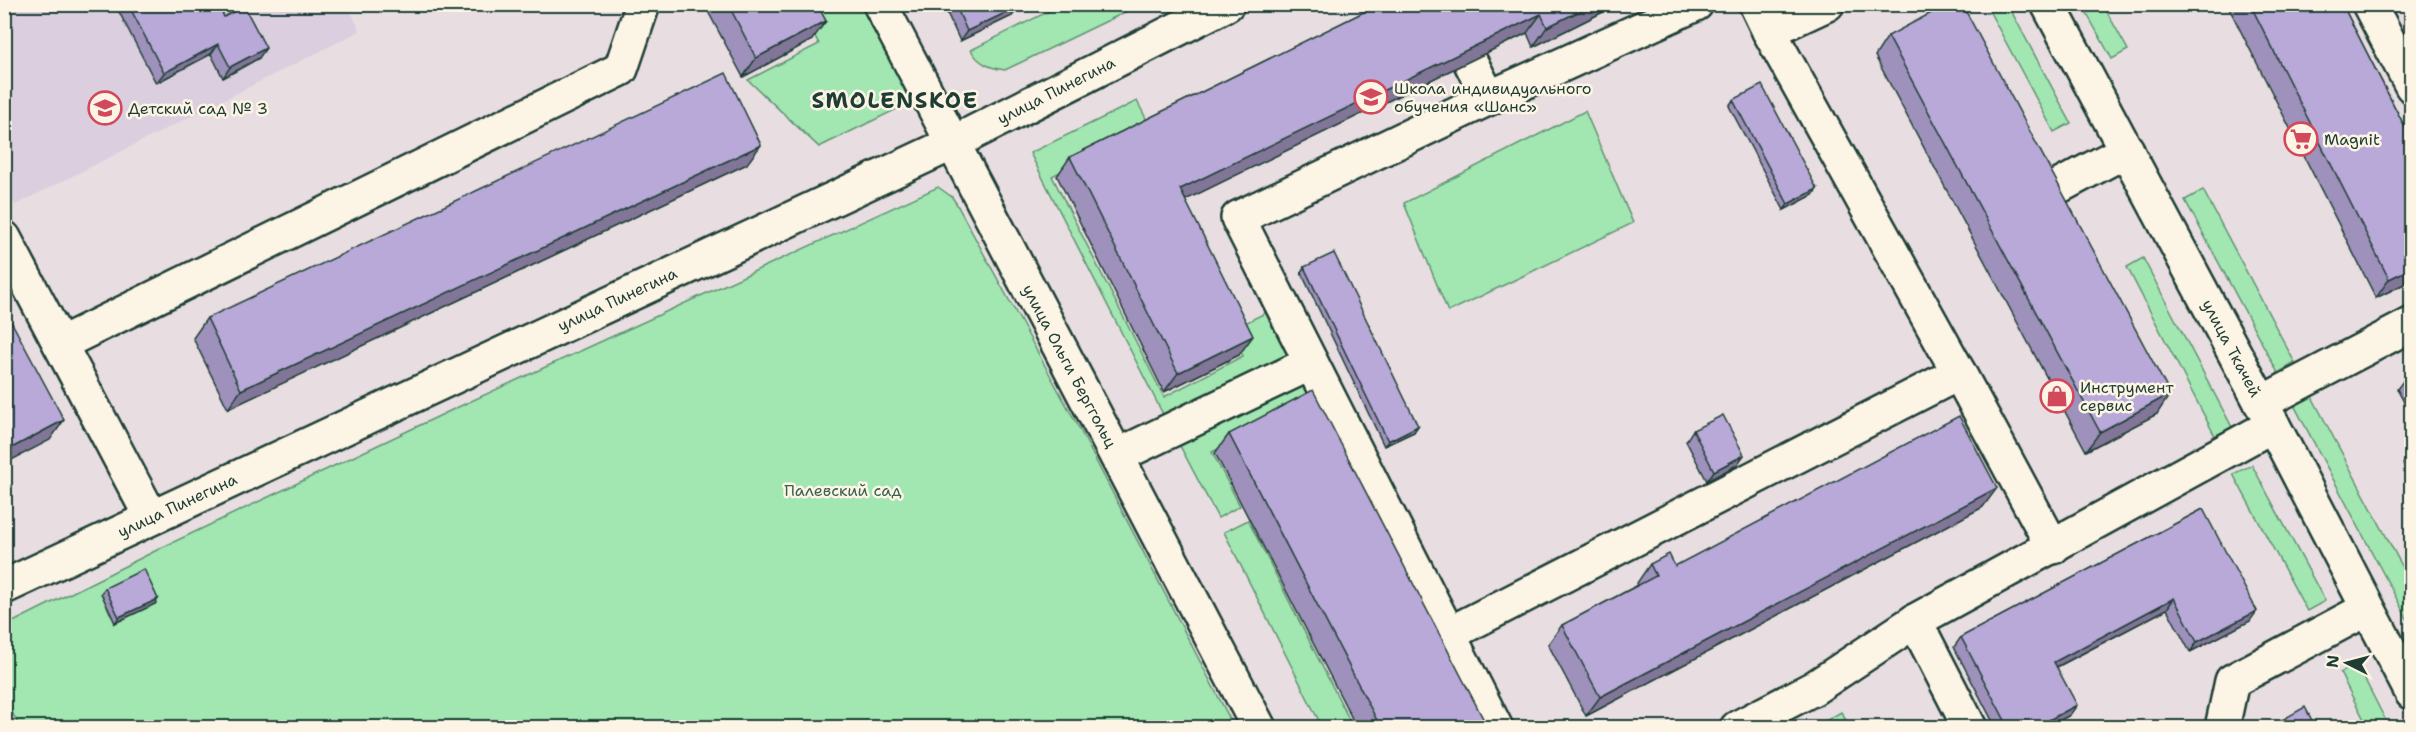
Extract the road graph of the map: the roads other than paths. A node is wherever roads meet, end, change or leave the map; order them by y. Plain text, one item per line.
1 (643, 4) edge
2 (880, 4) edge
3 (1227, 4) edge
4 (1696, 4) edge
5 (1827, 4) edge
6 (2048, 4) edge
7 (2369, 4) edge
8 (1762, 18) edge
9 (1470, 62) edge
10 (2410, 79) edge
11 (1490, 98) junction
12 (953, 143) junction
13 (2127, 150) junction
14 (2056, 188) edge
15 (4, 238) edge
16 (2412, 324) edge
17 (60, 344) junction
18 (1311, 363) junction
19 (1959, 373) junction
20 (2267, 414) junction
21 (1117, 456) junction
22 (151, 518) junction
23 (2053, 547) junction
24 (4, 587) edge
25 (2367, 609) junction
26 (1915, 621) junction
27 (1449, 634) junction
28 (2412, 693) edge
29 (1259, 728) edge
30 (1496, 728) edge
31 (1737, 728) edge
32 (1970, 728) edge
33 (2222, 728) edge

1 - 17 street
2 - 12 street, улица Ольги Берггольц
3 - 12 street, улица Пинегина
4 - 11 street
5 - 8 street
6 - 13 street, улица Ткачей
7 - 10 street
8 - 19 street
9 - 11 street
11 - 18 street
12 - 21 street, улица Ольги Берггольц
12 - 22 street, улица Пинегина
13 - 14 street
13 - 20 street, улица Ткачей
15 - 17 street
16 - 20 street
17 - 22 street
18 - 21 street
18 - 27 street
19 - 23 street
19 - 27 street
20 - 23 street
20 - 25 street, улица Ткачей
21 - 29 street, улица Ольги Берггольц
22 - 24 street, улица Пинегина
23 - 26 street
25 - 28 street, улица Ткачей
25 - 33 street
26 - 31 street
26 - 32 street
27 - 30 street

